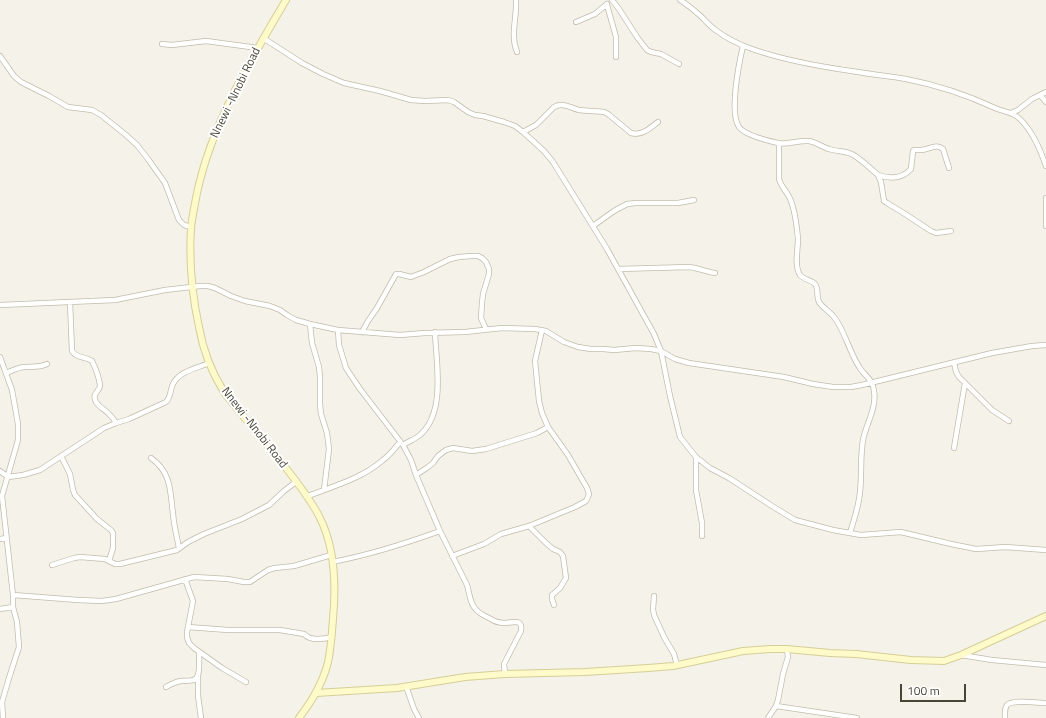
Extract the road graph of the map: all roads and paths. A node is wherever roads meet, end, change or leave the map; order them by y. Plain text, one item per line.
1 (286, 0) edge
2 (516, 0) edge
3 (611, 0) edge
4 (680, 0) edge
5 (607, 5) junction
6 (576, 22) dead end
7 (263, 38) junction
8 (162, 44) dead end
9 (743, 46) junction
10 (258, 48) junction
11 (517, 52) dead end
12 (0, 56) edge
13 (616, 57) dead end
14 (679, 64) dead end
15 (1046, 92) edge
16 (1040, 95) junction
17 (1046, 102) edge
18 (1011, 113) junction
19 (658, 122) dead end
20 (522, 132) junction
21 (779, 143) junction
22 (1046, 166) edge
23 (949, 168) dead end
24 (878, 175) junction
25 (1046, 198) edge
26 (694, 200) dead end
27 (593, 226) junction
28 (1046, 226) edge
29 (191, 227) junction
30 (951, 231) dead end
31 (618, 268) junction
32 (715, 273) dead end
33 (193, 286) junction
34 (70, 302) junction
35 (0, 305) edge
36 (310, 324) junction
37 (486, 329) junction
38 (338, 330) junction
39 (542, 330) junction
40 (362, 332) junction
41 (435, 332) junction
42 (1046, 345) edge
43 (661, 351) junction
44 (0, 357) edge
45 (954, 362) junction
46 (209, 363) junction
47 (47, 364) dead end
48 (6, 373) junction
49 (872, 382) junction
50 (965, 383) junction
51 (1009, 421) dead end
52 (116, 423) junction
53 (548, 427) junction
54 (402, 444) junction
55 (954, 448) dead end
56 (61, 456) junction
57 (696, 457) junction
58 (151, 458) dead end
59 (0, 471) edge
60 (416, 475) junction
61 (8, 477) junction
62 (297, 481) junction
63 (324, 490) junction
64 (308, 496) junction
65 (528, 526) junction
66 (440, 531) junction
67 (850, 533) junction
68 (702, 536) dead end
69 (6, 538) junction
70 (0, 540) edge
71 (180, 548) junction
72 (1046, 550) edge
73 (331, 555) junction
74 (452, 556) junction
75 (109, 561) junction
76 (332, 562) junction
77 (52, 565) dead end
78 (185, 579) junction
79 (13, 595) junction
80 (654, 596) dead end
81 (554, 605) dead end
82 (13, 607) junction
83 (0, 608) edge
84 (1046, 616) edge
85 (188, 627) junction
86 (332, 637) junction
87 (787, 649) junction
88 (199, 652) junction
89 (961, 655) junction
90 (677, 665) junction
91 (1046, 665) edge
92 (505, 674) junction
93 (198, 676) junction
94 (246, 682) dead end
95 (166, 686) dead end
96 (406, 686) junction
97 (316, 693) junction
98 (1046, 703) edge
99 (776, 706) junction
100 (3, 718) edge
101 (201, 718) edge
102 (299, 718) edge
103 (419, 718) edge
104 (768, 718) edge
105 (856, 718) edge
106 (1005, 718) edge

1 - 7 main road, Nnewi -Nnobi Road
2 - 11 street
3 - 5 street
3 - 14 street
4 - 9 street
5 - 6 street
5 - 13 street
7 - 10 main road, Nnewi -Nnobi Road
7 - 20 street
8 - 10 street
9 - 18 street
9 - 21 street
10 - 29 main road, Nnewi -Nnobi Road
12 - 29 street
15 - 16 street
16 - 17 street
16 - 18 street
18 - 22 street
19 - 20 street
20 - 27 street
21 - 24 street
21 - 49 street
23 - 24 street
24 - 30 street
25 - 28 street
26 - 27 street
27 - 31 street
29 - 33 main road, Nnewi -Nnobi Road
31 - 32 street
31 - 43 street
33 - 34 street
33 - 36 street
33 - 46 main road, Nnewi -Nnobi Road
34 - 35 street
34 - 52 street
36 - 38 street
36 - 63 street
37 - 39 street
37 - 40 street
37 - 41 street
38 - 40 street
38 - 54 street
39 - 43 street
39 - 53 street
40 - 41 street
41 - 54 street
42 - 45 street
43 - 49 street
43 - 57 street
44 - 48 street
45 - 49 street
45 - 50 street
46 - 52 street
46 - 62 main road, Nnewi -Nnobi Road
47 - 48 street
48 - 61 street
49 - 67 street
50 - 51 street
50 - 55 street
52 - 56 street
53 - 60 street
53 - 65 street
54 - 60 street
54 - 63 street
56 - 61 street
56 - 75 street
57 - 67 street
57 - 68 street
58 - 71 street
59 - 61 street
60 - 66 street
61 - 69 street
62 - 64 main road, Nnewi -Nnobi Road
62 - 71 street
63 - 64 street
64 - 73 main road, Nnewi -Nnobi Road
65 - 74 street
65 - 81 street
66 - 74 street
66 - 76 street
67 - 72 street
69 - 70 street
69 - 79 street
71 - 75 street
73 - 76 main road, Nnewi -Nnobi Road
73 - 78 street
74 - 92 street
75 - 77 street
76 - 86 main road, Nnewi -Nnobi Road
78 - 79 street
78 - 85 street
79 - 82 street
80 - 90 street
82 - 83 street
82 - 100 street
84 - 89 main road
85 - 86 street
85 - 88 street
86 - 97 main road, Nnewi -Nnobi Road
87 - 89 main road
87 - 90 main road
87 - 99 street
88 - 93 street
88 - 94 street
89 - 91 street
90 - 92 main road
92 - 96 main road
93 - 95 street
93 - 101 street
96 - 97 main road
96 - 103 street
97 - 102 main road, Nnewi -Nnobi Road
98 - 106 street
99 - 104 street
99 - 105 street

